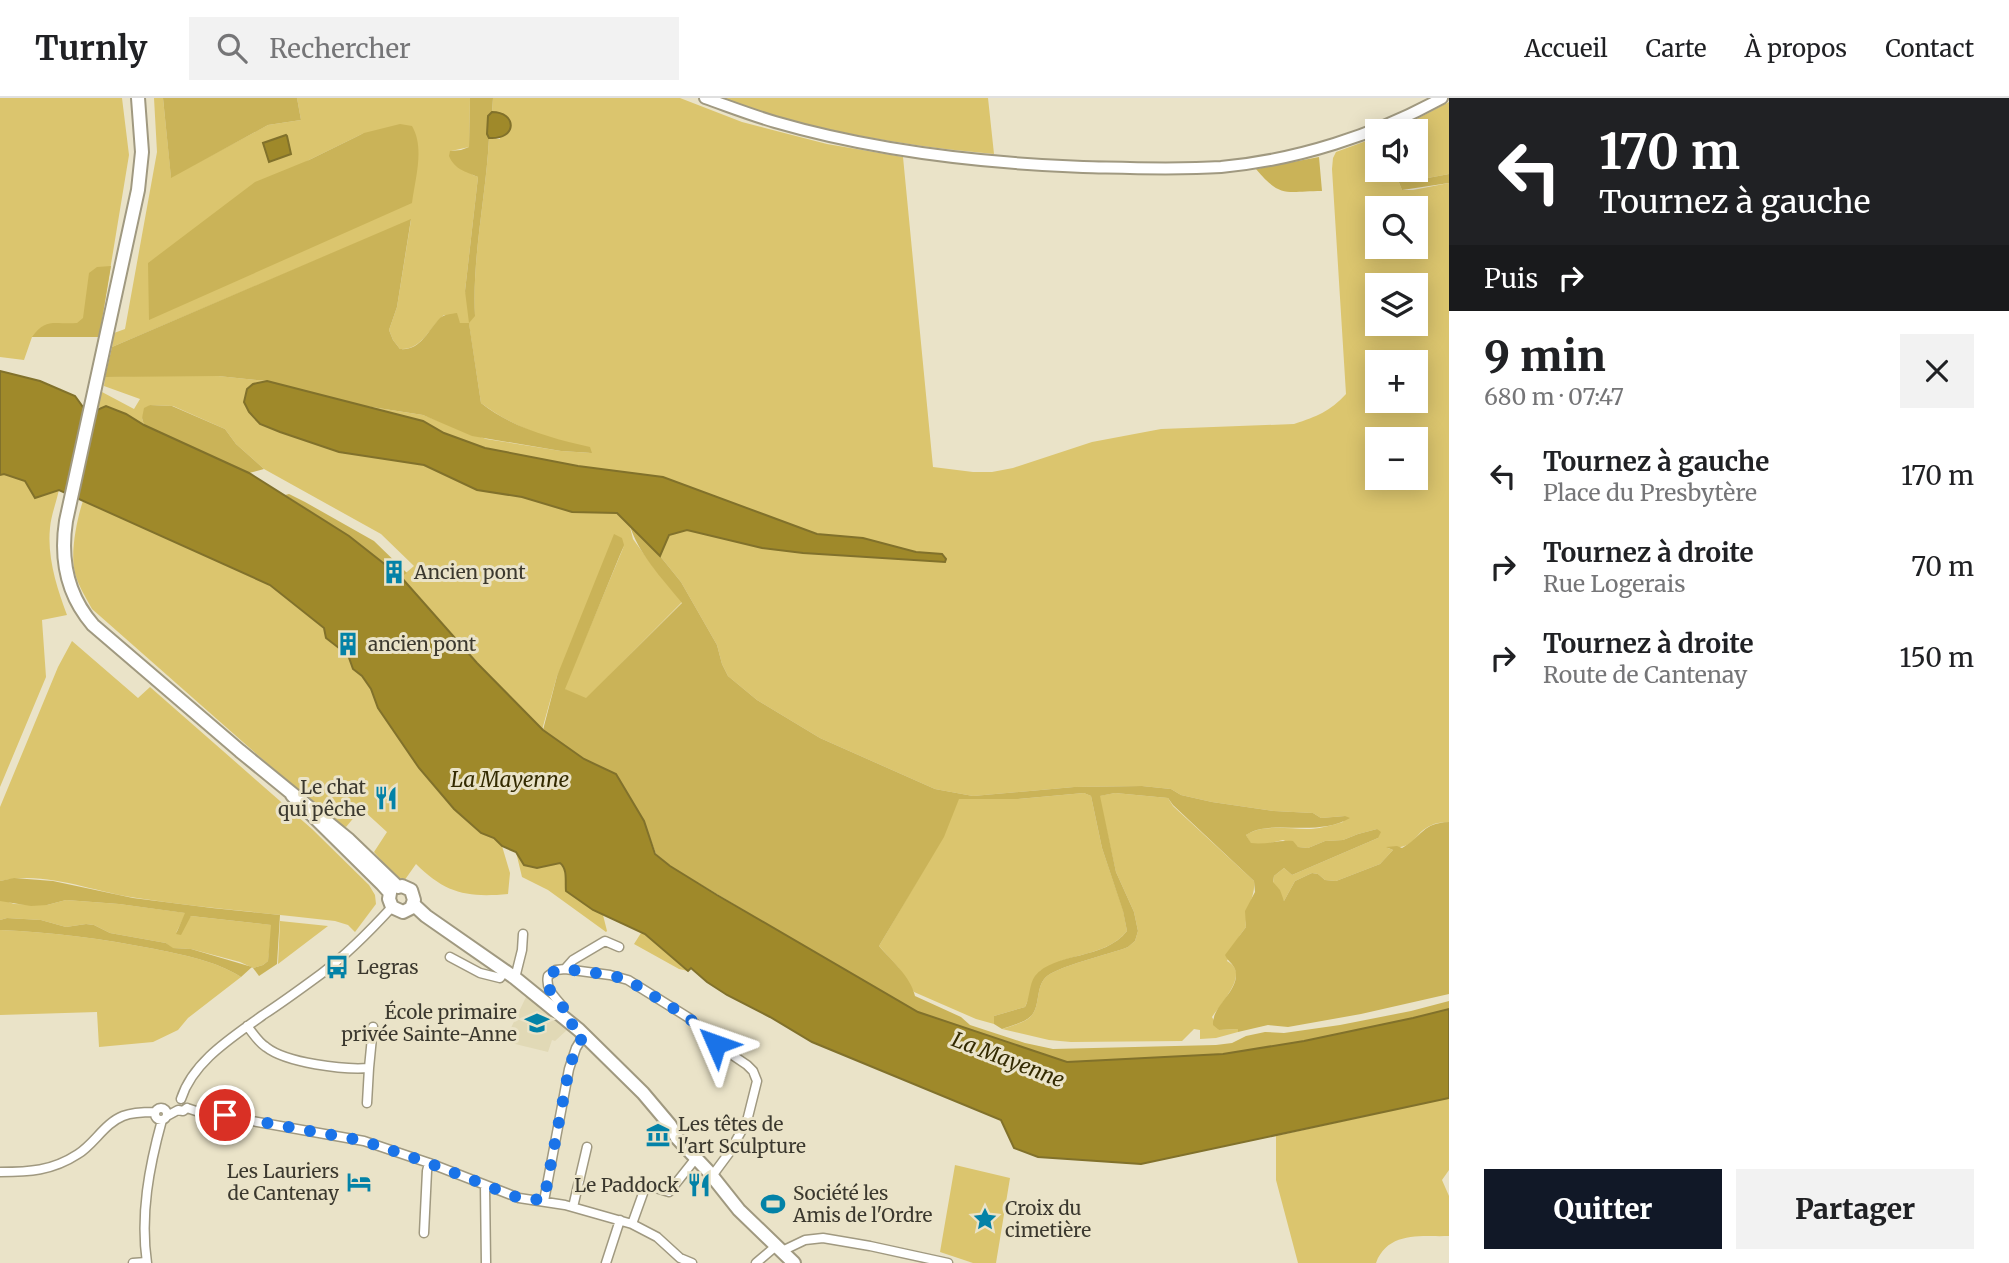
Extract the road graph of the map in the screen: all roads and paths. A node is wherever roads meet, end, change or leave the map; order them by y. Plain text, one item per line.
1 (138, 98) edge
2 (705, 98) edge
3 (1442, 98) edge
4 (393, 896) junction
5 (413, 904) junction
6 (523, 934) dead end
7 (619, 947) dead end
8 (450, 957) dead end
9 (565, 969) junction
10 (510, 974) junction
11 (562, 1015) junction
12 (247, 1026) junction
13 (373, 1027) dead end
14 (584, 1035) junction
15 (369, 1068) junction
16 (368, 1103) dead end
17 (180, 1105) junction
18 (162, 1114) junction
19 (587, 1147) dead end
20 (696, 1158) junction
21 (429, 1163) junction
22 (0, 1172) edge
23 (712, 1175) junction
24 (485, 1185) junction
25 (544, 1200) junction
26 (573, 1207) junction
27 (620, 1220) junction
28 (632, 1224) junction
29 (424, 1233) dead end
30 (779, 1249) junction
31 (146, 1262) edge
32 (133, 1263) edge
33 (486, 1263) edge
34 (606, 1263) edge
35 (692, 1263) edge
36 (756, 1263) edge
37 (794, 1263) edge
38 (948, 1263) edge

1 - 4 main road
2 - 3 street
4 - 5 main road
4 - 5 main road
4 - 12 street
5 - 10 main road
6 - 10 street
7 - 9 street
8 - 10 street
9 - 11 street
9 - 23 street
10 - 11 main road
11 - 14 main road
12 - 15 street
12 - 17 street
13 - 15 street
14 - 20 main road
14 - 25 street
15 - 16 street
17 - 18 street
17 - 21 street
18 - 22 street
18 - 31 street
19 - 26 street
20 - 23 main road
20 - 28 street
21 - 24 street
21 - 29 street
23 - 30 main road
24 - 25 street
24 - 33 street
25 - 26 street
26 - 27 street
27 - 28 street
27 - 34 street
28 - 35 street
30 - 36 street
30 - 37 main road
30 - 38 street
31 - 32 street

